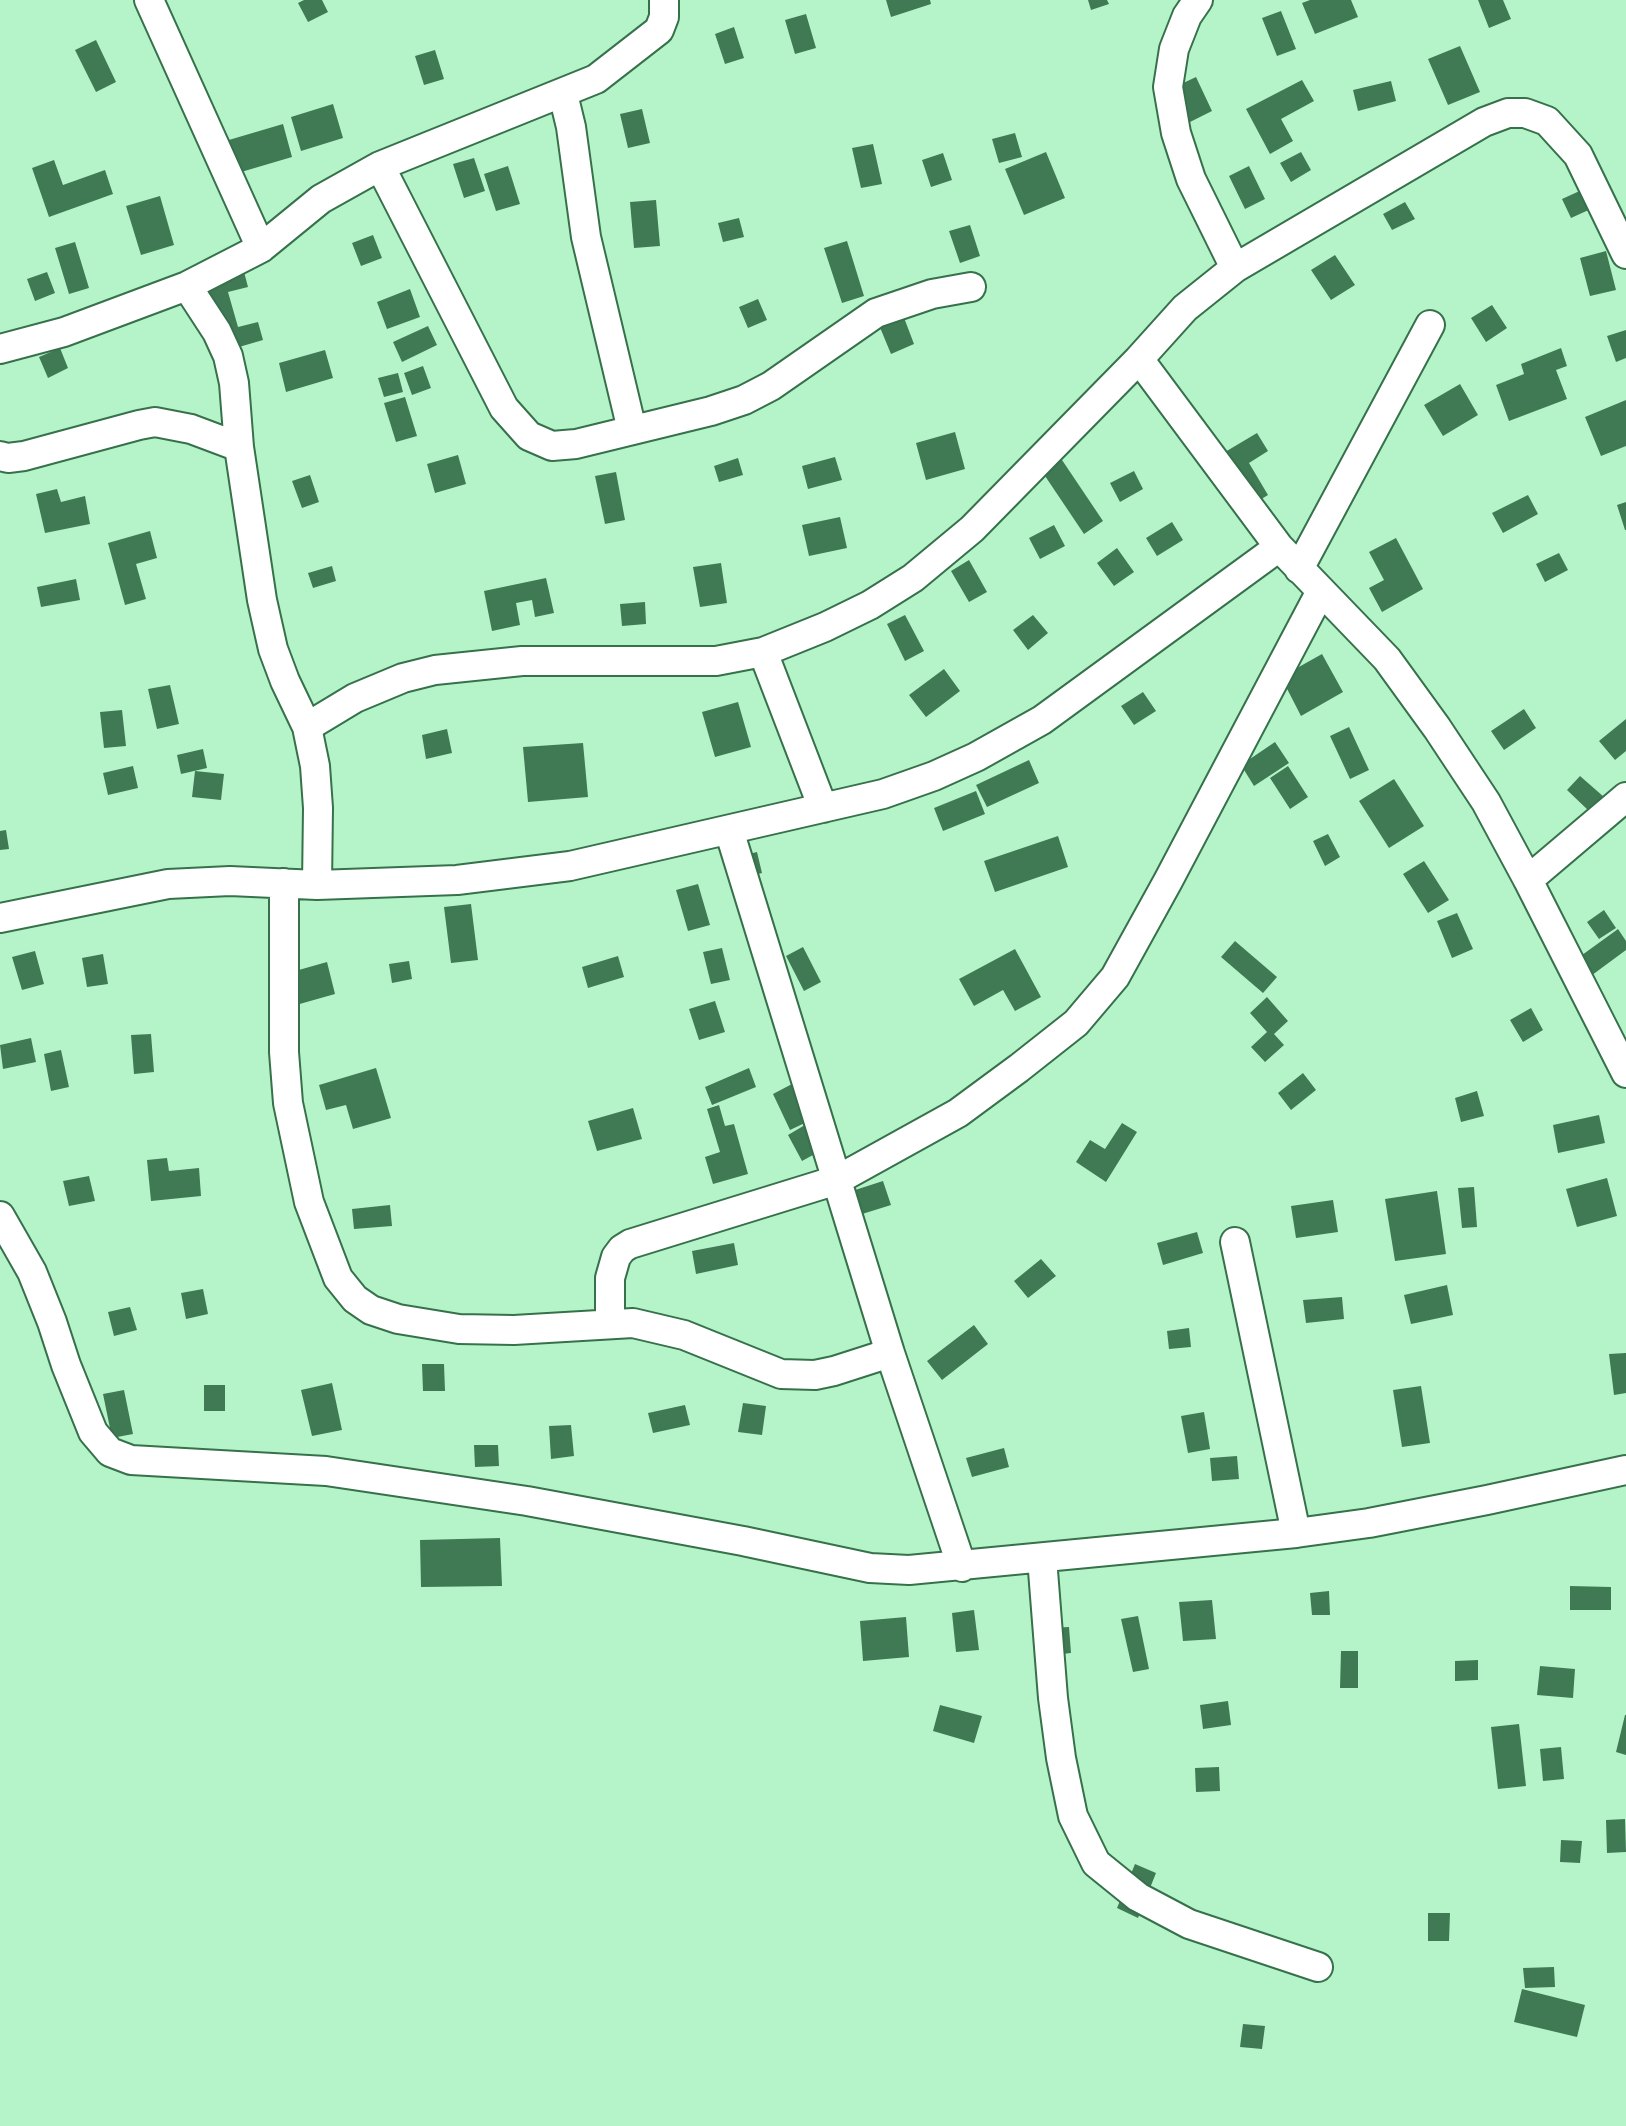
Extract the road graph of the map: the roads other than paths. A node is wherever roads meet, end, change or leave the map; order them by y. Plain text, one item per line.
1 (149, 0) edge
2 (664, 0) edge
3 (1198, 0) edge
4 (563, 94) junction
5 (380, 166) junction
6 (261, 248) junction
7 (1626, 254) edge
8 (1235, 268) junction
9 (187, 286) junction
10 (971, 287) dead end
11 (1430, 325) dead end
12 (0, 349) edge
13 (1139, 359) junction
14 (632, 430) junction
15 (239, 447) junction
16 (0, 456) edge
17 (1279, 547) junction
18 (1299, 569) junction
19 (1321, 591) junction
20 (763, 652) junction
21 (307, 727) junction
22 (1626, 797) edge
23 (823, 808) junction
24 (729, 830) junction
25 (1528, 880) junction
26 (284, 883) junction
27 (317, 885) junction
28 (0, 918) edge
29 (1626, 1073) edge
30 (837, 1180) junction
31 (0, 1216) edge
32 (1235, 1242) dead end
33 (610, 1323) junction
34 (890, 1353) junction
35 (1626, 1470) edge
36 (1296, 1533) junction
37 (1042, 1559) junction
38 (962, 1567) junction
39 (1318, 1967) dead end

1 - 6 street
2 - 4 street
3 - 8 street
4 - 5 street
4 - 14 street
5 - 6 street
5 - 14 street
6 - 9 street
7 - 8 street
8 - 13 street
9 - 12 street
9 - 15 street
10 - 14 street
11 - 18 street
13 - 17 street
13 - 20 street
15 - 16 street
15 - 21 street
17 - 18 street
17 - 23 street
18 - 19 street
19 - 25 street
19 - 30 street
20 - 21 street
20 - 23 street
21 - 27 street
22 - 25 street
23 - 24 street
24 - 27 street
24 - 30 street
25 - 29 street
26 - 27 street
26 - 28 street
26 - 33 street
30 - 33 street
30 - 34 street
31 - 38 street
32 - 36 street
33 - 34 street
34 - 38 street
35 - 36 street
36 - 37 street
37 - 38 street
37 - 39 street

